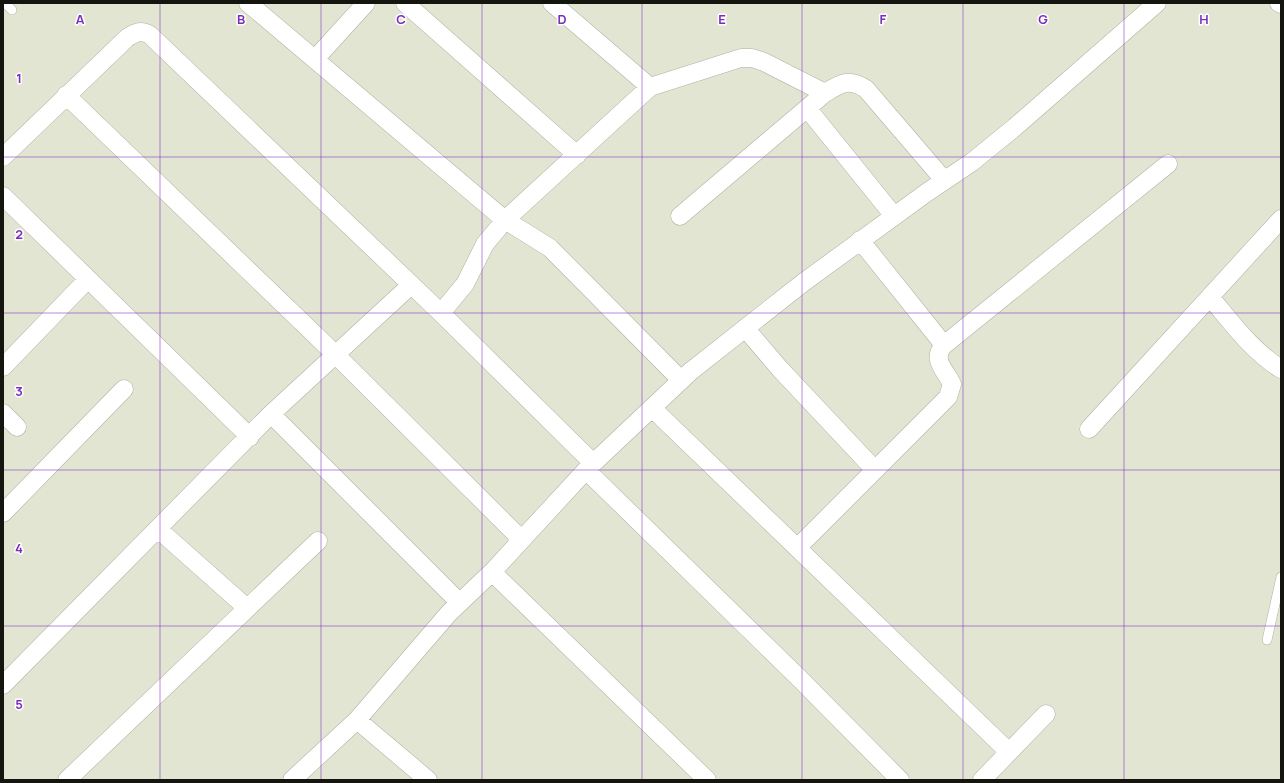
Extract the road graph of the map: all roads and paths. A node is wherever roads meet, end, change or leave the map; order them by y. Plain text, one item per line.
1 (5, 3) edge
2 (248, 3) edge
3 (366, 3) edge
4 (405, 3) edge
5 (552, 3) edge
6 (1157, 3) edge
7 (12, 10) dead end
8 (316, 58) junction
9 (650, 87) junction
10 (825, 93) junction
11 (66, 95) junction
12 (807, 108) junction
13 (577, 155) junction
14 (3, 157) edge
15 (1168, 164) dead end
16 (944, 180) junction
17 (3, 196) edge
18 (680, 216) dead end
19 (894, 216) junction
20 (1281, 219) edge
21 (505, 220) junction
22 (860, 240) junction
23 (88, 279) junction
24 (412, 285) junction
25 (1210, 297) junction
26 (441, 313) junction
27 (745, 328) junction
28 (944, 345) junction
29 (335, 354) junction
30 (3, 367) edge
31 (1281, 369) edge
32 (681, 380) junction
33 (124, 389) dead end
34 (652, 408) junction
35 (3, 413) edge
36 (271, 414) junction
37 (17, 427) dead end
38 (1089, 429) dead end
39 (250, 438) junction
40 (590, 467) junction
41 (875, 470) junction
42 (3, 512) edge
43 (158, 529) junction
44 (521, 539) junction
45 (318, 540) dead end
46 (797, 548) junction
47 (492, 572) junction
48 (1281, 577) edge
49 (460, 603) junction
50 (247, 608) junction
51 (1267, 640) dead end
52 (3, 685) edge
53 (1046, 714) dead end
54 (357, 720) junction
55 (1009, 752) junction
56 (298, 778) edge
57 (67, 780) edge
58 (428, 780) edge
59 (707, 780) edge
60 (900, 780) edge
61 (982, 780) edge

1 - 7 lane
2 - 8 street
3 - 8 street
4 - 13 street
5 - 9 street
6 - 16 street
8 - 21 street
9 - 10 street
9 - 13 street
10 - 12 street
10 - 16 street
11 - 14 street
11 - 24 street
11 - 29 street
12 - 18 street
12 - 19 street
13 - 21 street
15 - 28 street
16 - 19 street
17 - 23 street
19 - 22 street
20 - 25 street
21 - 26 street
21 - 32 street
22 - 27 street
22 - 28 street
23 - 30 street
23 - 39 street
24 - 26 street
24 - 29 street
25 - 31 street
25 - 38 street
26 - 40 street
27 - 32 street
27 - 41 street
28 - 41 street
29 - 36 street
29 - 44 street
32 - 34 street
33 - 42 street
34 - 40 street
34 - 46 street
35 - 37 street
36 - 39 street
36 - 49 street
39 - 43 street
40 - 44 street
40 - 60 street
41 - 46 street
43 - 50 street
43 - 52 street
44 - 47 street
45 - 50 street
46 - 55 street
47 - 49 street
47 - 59 street
48 - 51 lane
49 - 54 street
50 - 57 street
53 - 55 street
54 - 56 street
54 - 58 street
55 - 61 street

